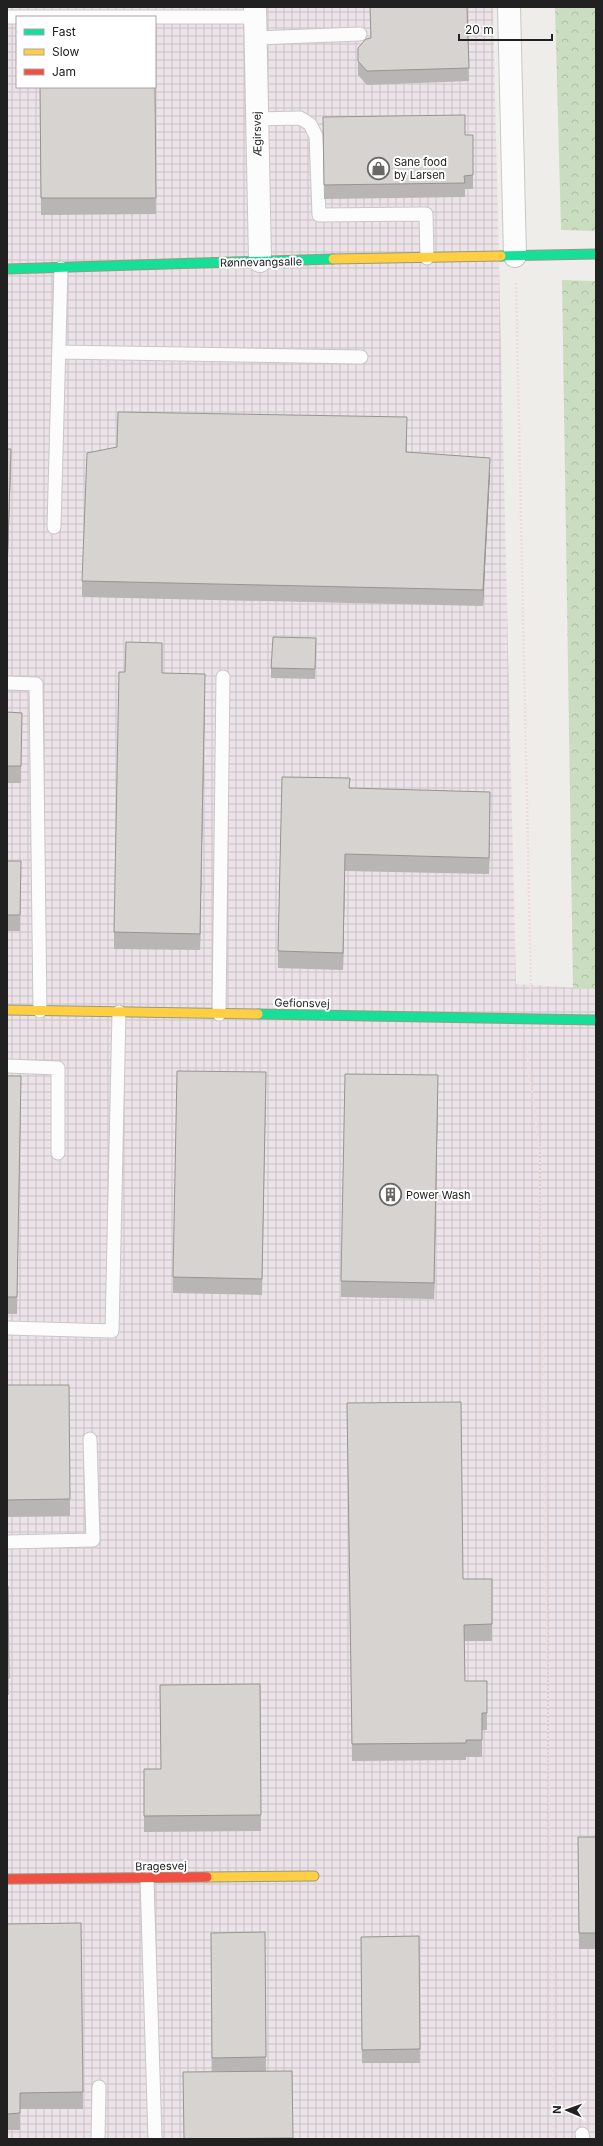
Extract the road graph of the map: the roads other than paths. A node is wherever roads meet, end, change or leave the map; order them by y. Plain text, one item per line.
1 (509, 7) edge
2 (255, 12) edge
3 (57, 16) edge
4 (360, 34) dead end
5 (256, 38) junction
6 (257, 119) junction
7 (596, 254) edge
8 (515, 256) junction
9 (427, 258) junction
10 (260, 262) junction
11 (61, 268) junction
12 (7, 269) edge
13 (59, 352) junction
14 (361, 357) dead end
15 (54, 527) dead end
16 (223, 677) dead end
17 (7, 683) edge
18 (7, 1010) edge
19 (40, 1011) junction
20 (119, 1012) junction
21 (219, 1014) junction
22 (596, 1020) edge
23 (7, 1066) edge
24 (58, 1153) dead end
25 (7, 1328) edge
26 (90, 1439) dead end
27 (7, 1542) edge
28 (314, 1876) dead end
29 (7, 1879) edge
30 (147, 1879) junction
31 (98, 2087) dead end
32 (98, 2139) edge
33 (155, 2139) edge

1 - 8 street
2 - 3 lane
2 - 5 street, Ægirsvej
4 - 5 lane
5 - 6 street, Ægirsvej
6 - 9 lane
6 - 10 street, Ægirsvej
7 - 8 street, Rønnevangsalle
8 - 9 street, Rønnevangsalle
9 - 10 street, Rønnevangsalle
10 - 11 street, Rønnevangsalle
11 - 12 street, Rønnevangsalle
11 - 13 lane
13 - 14 lane
13 - 15 lane
16 - 21 lane
17 - 19 lane
18 - 19 street, Gefionsvej
19 - 20 street, Gefionsvej
20 - 21 street, Gefionsvej
20 - 25 lane
21 - 22 street, Gefionsvej
23 - 24 lane
26 - 27 lane
28 - 30 street, Bragesvej
29 - 30 street, Bragesvej
30 - 33 lane
31 - 32 lane

